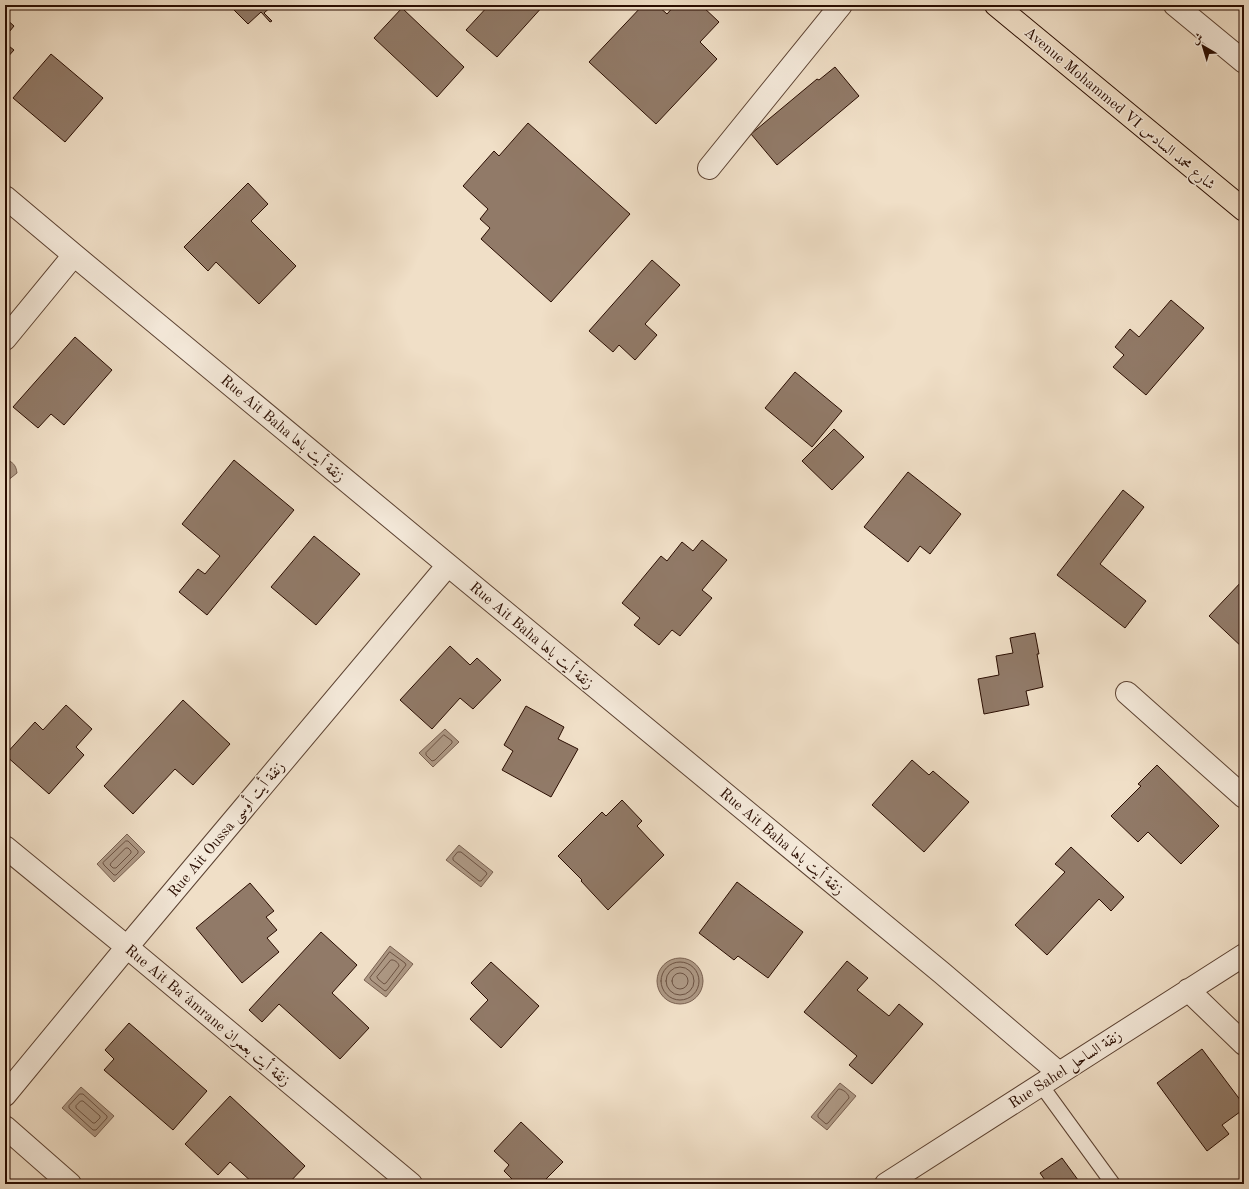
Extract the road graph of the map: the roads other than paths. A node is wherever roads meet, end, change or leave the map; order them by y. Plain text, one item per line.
1 (841, 5) edge
2 (996, 5) edge
3 (1175, 5) edge
4 (1244, 62) edge
5 (709, 168) dead end
6 (5, 196) edge
7 (1244, 210) edge
8 (74, 255) junction
9 (5, 339) edge
10 (448, 565) junction
11 (1127, 693) dead end
12 (1244, 797) edge
13 (5, 847) edge
14 (127, 947) junction
15 (1244, 955) edge
16 (1188, 990) junction
17 (1244, 1044) edge
18 (1059, 1073) junction
19 (1041, 1085) junction
20 (5, 1095) edge
21 (5, 1127) edge
22 (70, 1184) edge
23 (411, 1184) edge
24 (886, 1184) edge
25 (1113, 1184) edge

1 - 5 street
2 - 7 main road, Avenue Mohammed VI شارع محمد السادس
3 - 4 street
6 - 8 street, Rue Ait Baha زنقة أيت باها
8 - 9 street
8 - 10 street, Rue Ait Baha زنقة أيت باها
10 - 14 street, Rue Ait Oussa زنقة أيت أوسى
10 - 18 street, Rue Ait Baha زنقة أيت باها
11 - 12 street
13 - 14 street, Rue Ait Ba´âmrane زنقة أيت بعمران
14 - 20 street, Rue Ait Oussa زنقة أيت أوسى
14 - 23 street, Rue Ait Ba´âmrane زنقة أيت بعمران
15 - 16 street, Rue Sahel زنقة الساحل
16 - 17 street
16 - 18 street, Rue Sahel زنقة الساحل
18 - 19 street, Rue Sahel زنقة الساحل
19 - 24 street, Rue Sahel زنقة الساحل
19 - 25 lane
21 - 22 street

